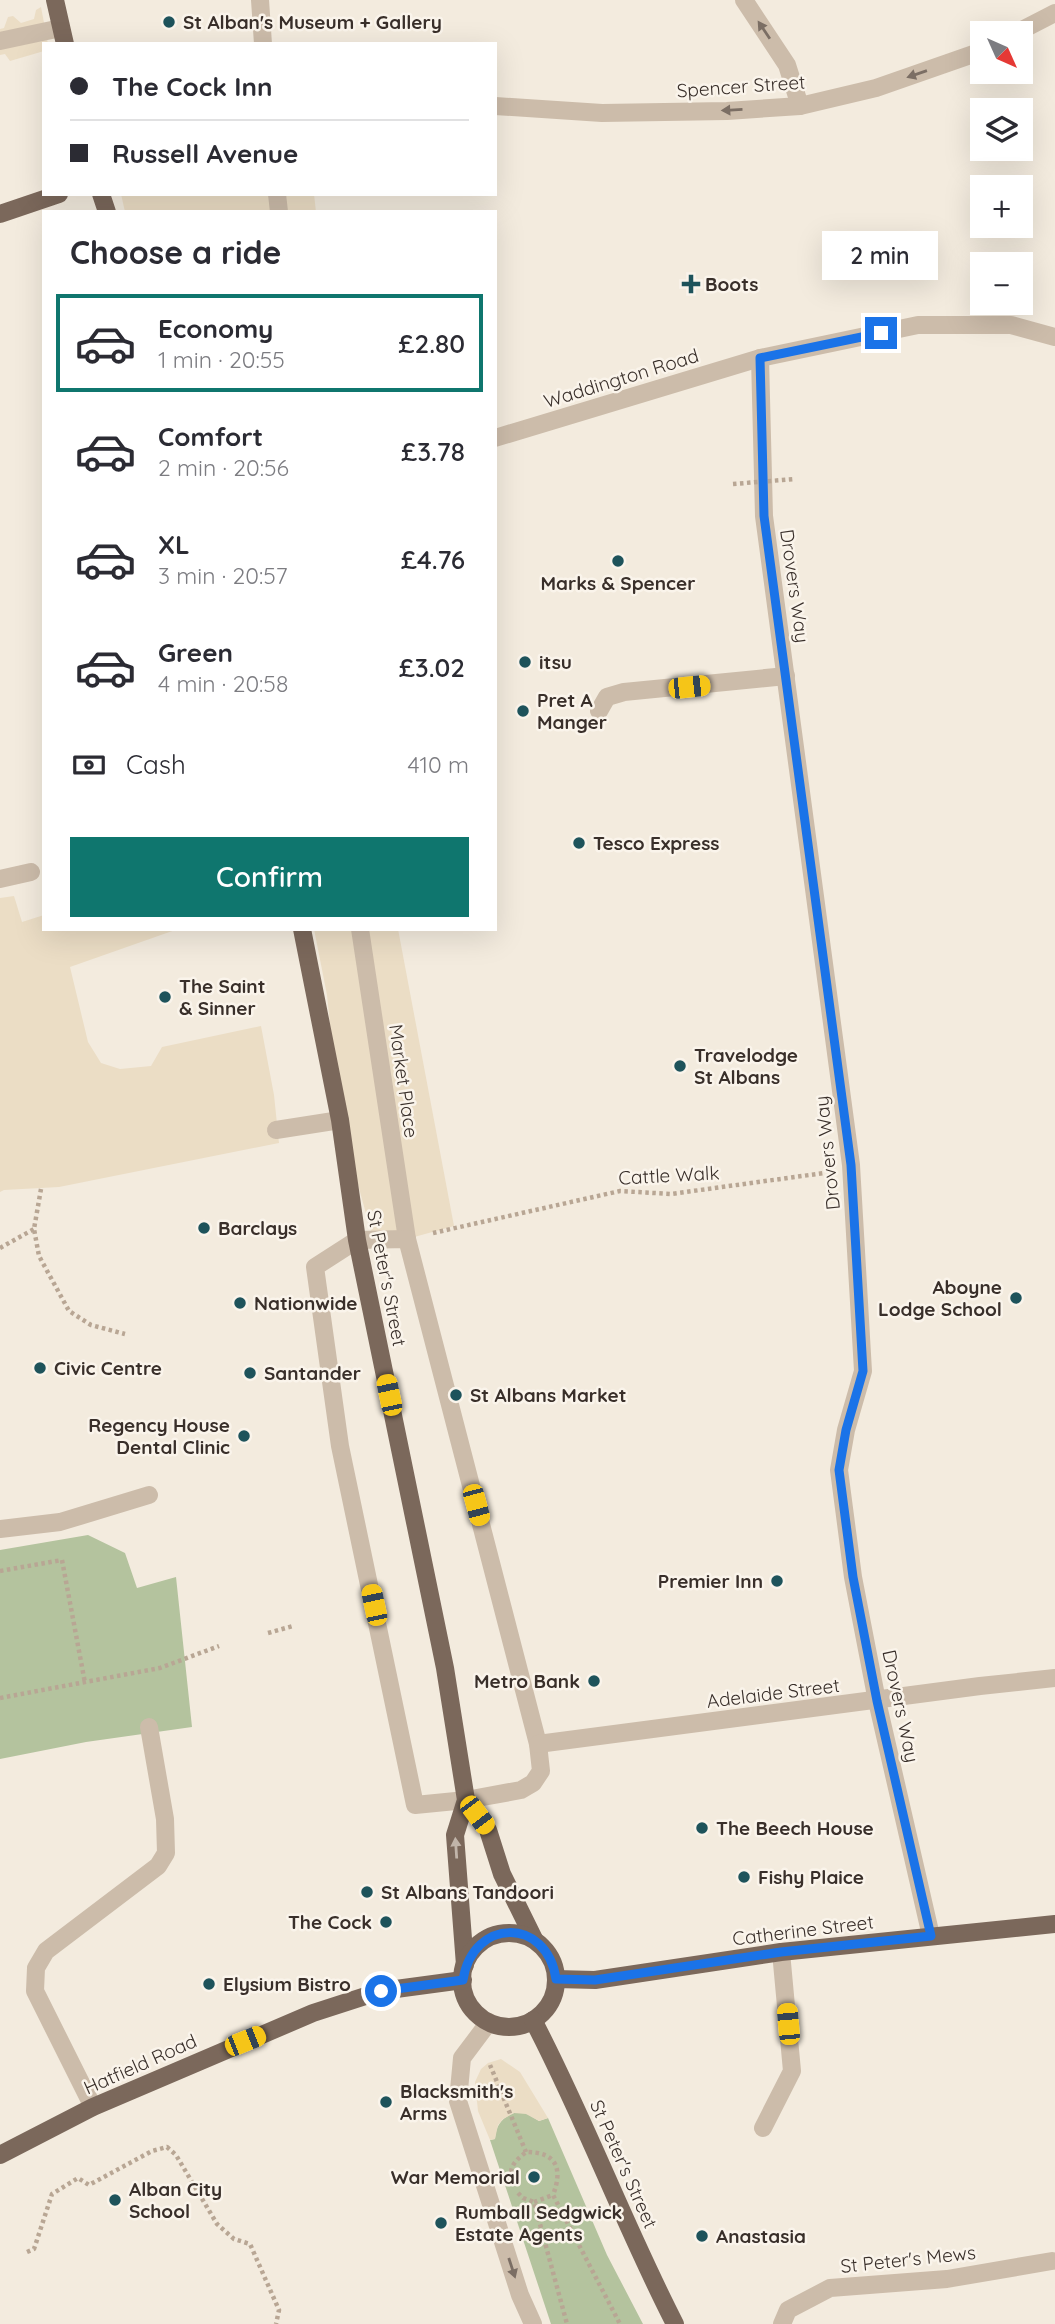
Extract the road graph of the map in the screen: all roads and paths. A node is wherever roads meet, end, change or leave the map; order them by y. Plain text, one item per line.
1 (55, 0) edge
2 (260, 0) edge
3 (744, 0) edge
4 (1055, 13) edge
5 (1033, 24) edge
6 (63, 36) edge
7 (0, 41) edge
8 (263, 42) edge
9 (970, 55) edge
10 (497, 106) edge
11 (800, 106) junction
12 (54, 196) edge
13 (0, 214) edge
14 (1055, 337) edge
15 (760, 358) junction
16 (499, 436) edge
17 (795, 479) dead end
18 (733, 485) dead end
19 (786, 676) junction
20 (599, 711) dead end
21 (31, 872) dead end
22 (0, 879) edge
23 (302, 931) edge
24 (360, 931) edge
25 (340, 1120) junction
26 (276, 1130) dead end
27 (851, 1165) junction
28 (41, 1189) dead end
29 (34, 1229) junction
30 (407, 1239) junction
31 (357, 1240) junction
32 (0, 1248) edge
33 (125, 1334) dead end
34 (149, 1495) dead end
35 (0, 1529) edge
36 (0, 1571) edge
37 (293, 1626) dead end
38 (268, 1633) dead end
39 (219, 1646) dead end
40 (1055, 1678) edge
41 (85, 1683) junction
42 (0, 1698) edge
43 (877, 1701) junction
44 (149, 1727) dead end
45 (538, 1744) junction
46 (466, 1800) junction
47 (1055, 1924) edge
48 (931, 1936) junction
49 (534, 1940) junction
50 (781, 1952) junction
51 (464, 1972) junction
52 (556, 1979) junction
53 (533, 2020) junction
54 (489, 2022) junction
55 (462, 2058) junction
56 (93, 2107) junction
57 (763, 2128) dead end
58 (526, 2152) junction
59 (0, 2155) edge
60 (553, 2195) junction
61 (534, 2202) junction
62 (27, 2252) dead end
63 (1052, 2261) dead end
64 (276, 2324) edge
65 (533, 2324) edge
66 (567, 2324) edge
67 (620, 2324) edge
68 (675, 2324) edge
69 (782, 2324) edge

1 - 6 main road
2 - 8 street
11 -> 3 street
4 - 5 street
6 - 7 street
9 -> 11 street, Spencer Street
11 -> 10 street, Spencer Street
12 - 13 main road
14 - 15 street, Waddington Road
15 - 16 street, Waddington Road
15 - 19 street, Drovers Way
17 - 18 path, bridge
19 - 20 street
19 - 27 street, Drovers Way
21 - 22 street
23 - 25 main road, St Peter's Street
24 - 30 street, Market Place
25 - 26 street
25 - 31 main road, St Peter's Street
27 - 30 path, Cattle Walk
27 - 43 street, Drovers Way
28 - 29 path
29 - 32 path
29 - 33 path
30 - 31 street
30 - 45 street, Market Place
31 - 46 main road, St Peter's Street
31 - 46 street, Market Place
34 - 35 street
36 - 41 path
37 - 38 path
39 - 41 path
40 - 43 street, Adelaide Street
41 - 42 path
43 - 45 street, Adelaide Street
43 - 48 street, Drovers Way
44 - 56 street
45 - 46 street, Market Place
46 - 49 main road, St Peter's Street
51 -> 46 main road, St Peter's Street
47 - 48 main road, Catherine Street
48 - 50 main road, Catherine Street
49 - 51 main road
49 - 52 main road
50 - 52 main road, Catherine Street
50 - 57 street
51 - 54 main road
51 - 56 main road, Hatfield Road
52 - 53 main road
53 - 54 main road
53 - 68 main road, St Peter's Street
54 - 55 street
55 - 58 path
55 -> 65 street
56 - 59 main road, Hatfield Road
58 - 60 path
58 - 61 path
60 - 61 path
60 - 67 path
61 - 66 path
62 - 64 path
63 - 69 street, St Peter's Mews

